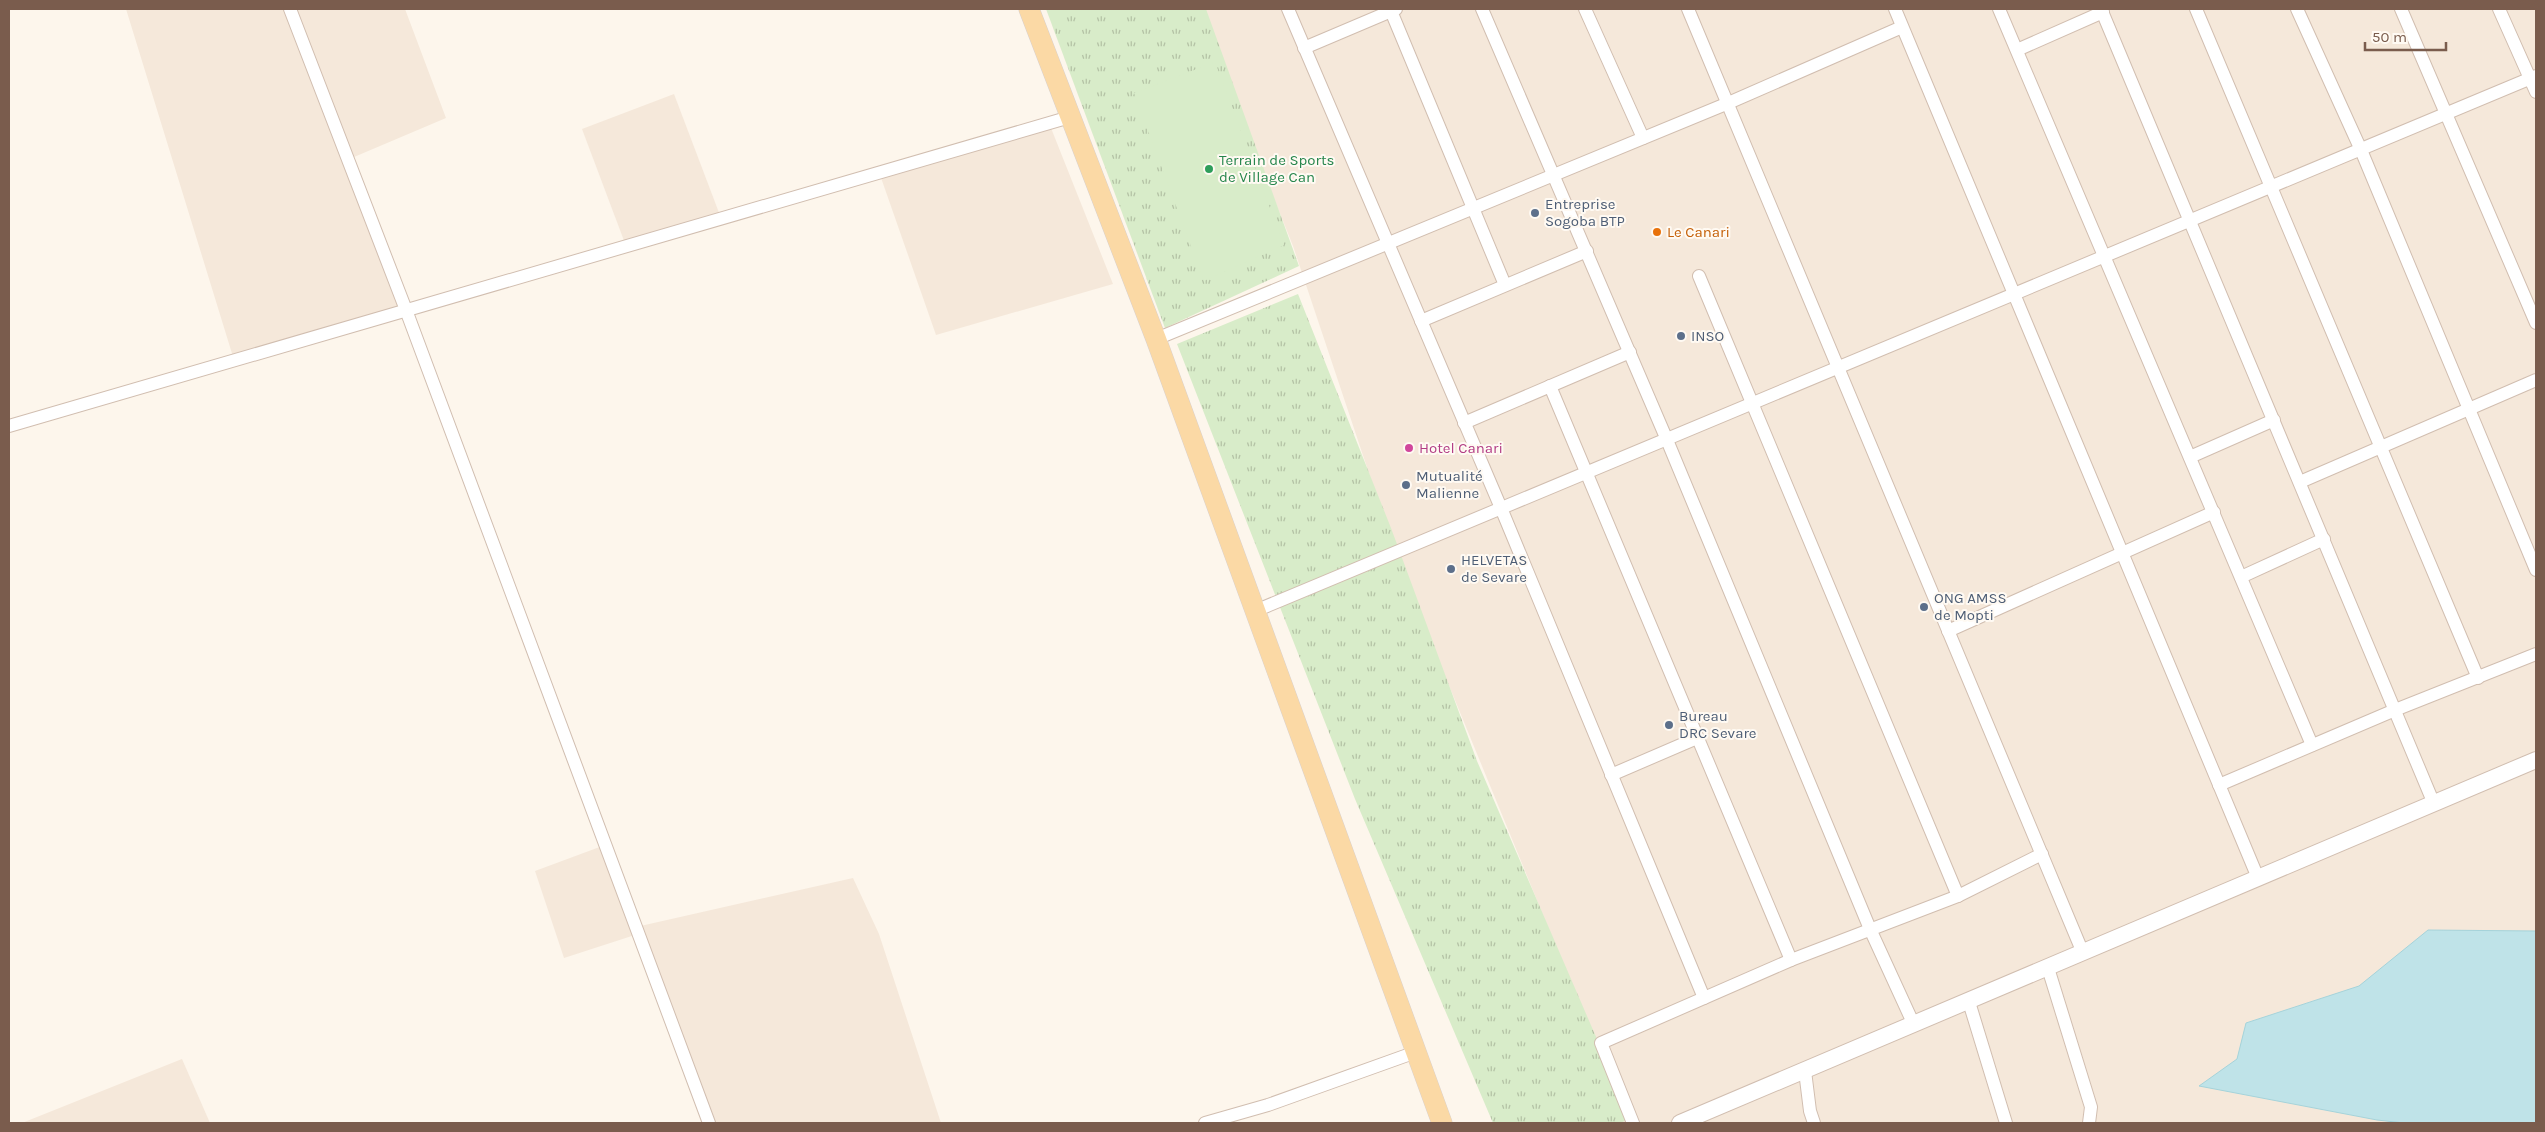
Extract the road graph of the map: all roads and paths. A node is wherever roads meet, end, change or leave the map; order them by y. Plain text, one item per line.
1 (290, 9) edge
2 (1029, 9) edge
3 (1288, 9) edge
4 (1482, 9) edge
5 (1585, 9) edge
6 (1688, 9) edge
7 (1895, 9) edge
8 (1999, 9) edge
9 (2196, 9) edge
10 (2298, 9) edge
11 (2401, 9) edge
12 (2499, 9) edge
13 (1394, 10) edge
14 (2102, 10) edge
15 (1902, 28) junction
16 (1304, 48) junction
17 (2017, 50) junction
18 (2533, 77) edge
19 (2536, 92) edge
20 (1726, 104) junction
21 (2448, 113) junction
22 (1070, 116) junction
23 (1643, 138) junction
24 (2360, 150) junction
25 (1554, 174) junction
26 (2272, 186) junction
27 (1472, 207) junction
28 (2191, 220) junction
29 (1387, 243) junction
30 (1587, 251) junction
31 (2104, 257) junction
32 (1699, 276) dead end
33 (1505, 285) junction
34 (2014, 294) junction
35 (406, 310) junction
36 (2536, 320) edge
37 (1421, 321) junction
38 (1156, 339) junction
39 (1630, 352) junction
40 (1838, 368) junction
41 (2536, 380) edge
42 (1550, 386) junction
43 (1752, 405) junction
44 (2470, 409) junction
45 (2274, 420) junction
46 (1464, 423) junction
47 (9, 426) edge
48 (1667, 440) junction
49 (2382, 447) junction
50 (2190, 457) junction
51 (1586, 473) junction
52 (2300, 482) junction
53 (1501, 508) junction
54 (2214, 512) junction
55 (2324, 540) junction
56 (2122, 553) junction
57 (2536, 570) edge
58 (2241, 576) junction
59 (1255, 610) junction
60 (1948, 631) junction
61 (2536, 654) edge
62 (2478, 678) junction
63 (2395, 710) junction
64 (1697, 738) junction
65 (2312, 745) junction
66 (2536, 760) edge
67 (1611, 775) junction
68 (2219, 785) junction
69 (2434, 804) junction
70 (2042, 854) junction
71 (2258, 878) junction
72 (1958, 896) junction
73 (1870, 929) junction
74 (2083, 952) junction
75 (1791, 960) junction
76 (2048, 968) junction
77 (1704, 998) junction
78 (1969, 1002) junction
79 (1914, 1025) junction
80 (1416, 1052) junction
81 (1805, 1071) junction
82 (709, 1123) edge
83 (1204, 1123) edge
84 (1442, 1123) edge
85 (1633, 1123) edge
86 (1680, 1123) edge
87 (1814, 1123) edge
88 (2006, 1123) edge
89 (2088, 1123) edge

1 - 35 street
2 - 22 main road
3 - 16 street
4 - 25 street
5 - 23 street
6 - 20 street
7 - 15 street
8 - 17 street
9 - 26 street
10 - 24 street
11 - 21 street
12 - 18 street
13 - 16 street
13 - 27 street
14 - 17 street
14 - 28 street
15 - 20 street
15 - 34 street
16 - 29 street
17 - 31 street
18 - 19 street
18 - 21 street
20 - 23 street
20 - 40 street
21 - 24 street
21 - 36 street
22 - 35 street
22 - 38 main road
23 - 25 street
24 - 26 street
24 - 44 street
25 - 27 street
25 - 30 street
26 - 28 street
26 - 49 street
27 - 29 street
27 - 33 street
28 - 31 street
28 - 45 street
29 - 37 street
29 - 38 street
30 - 33 street
30 - 39 street
31 - 34 street
31 - 50 street
32 - 43 street
33 - 37 street
34 - 40 street
34 - 56 street
35 - 47 street
35 - 82 street
37 - 46 street
38 - 59 main road
39 - 42 street
39 - 48 street
40 - 43 street
40 - 60 street
41 - 44 street
42 - 46 street
42 - 51 street
43 - 48 street
43 - 72 street
44 - 49 street
44 - 57 street
45 - 50 street
45 - 52 street
46 - 53 street
48 - 51 street
48 - 73 street
49 - 52 street
49 - 62 street
50 - 54 street
51 - 53 street
51 - 64 street
52 - 55 street
53 - 59 street
53 - 67 street
54 - 56 street
54 - 58 street
55 - 58 street
55 - 63 street
56 - 60 street
56 - 68 street
58 - 65 street
59 - 80 main road
60 - 70 street
61 - 62 street
62 - 63 street
63 - 65 street
63 - 69 street
64 - 67 street
64 - 75 street
65 - 68 street
66 - 69 street
67 - 77 street
68 - 71 street
69 - 71 street
70 - 72 street
70 - 74 street
71 - 74 street
72 - 73 street
73 - 75 street
73 - 79 street
74 - 76 street
75 - 77 street
76 - 78 street
76 - 89 street
77 - 85 street
78 - 79 street
78 - 88 street
79 - 81 street
80 - 83 street
80 - 84 main road
81 - 86 street
81 - 87 street

